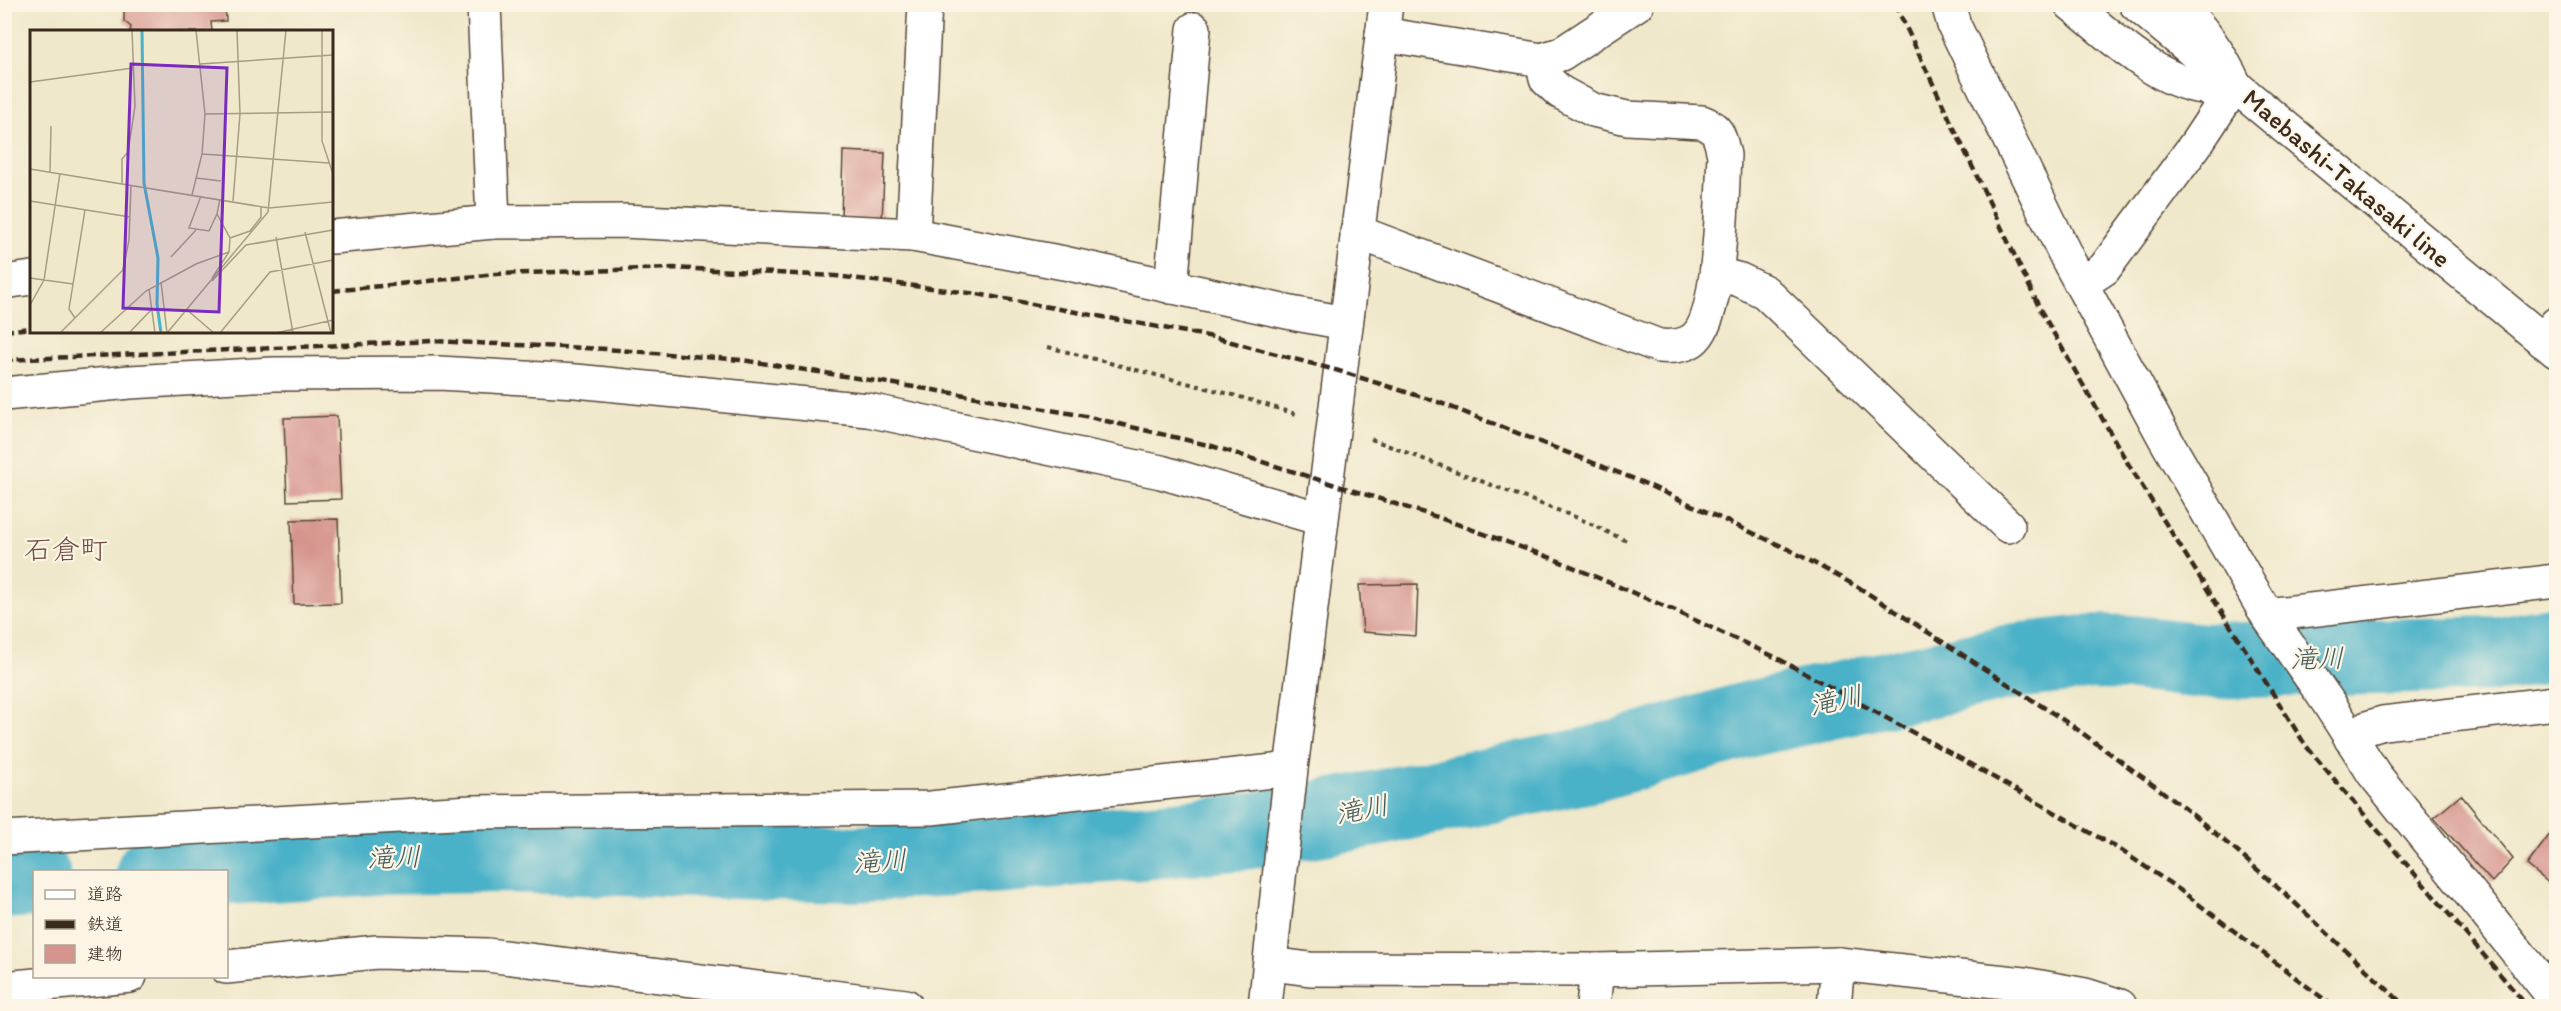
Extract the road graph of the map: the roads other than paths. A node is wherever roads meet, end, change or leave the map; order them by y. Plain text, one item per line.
1 (484, 4) edge
2 (925, 4) edge
3 (1637, 4) edge
4 (1948, 4) edge
5 (2071, 4) edge
6 (2136, 4) edge
7 (2177, 4) edge
8 (1384, 19) edge
9 (1194, 29) dead end
10 (1542, 60) junction
11 (2235, 85) junction
12 (494, 222) junction
13 (1357, 232) junction
14 (913, 236) junction
15 (333, 237) edge
16 (1718, 274) junction
17 (30, 278) edge
18 (4, 282) edge
19 (2081, 284) junction
20 (1171, 287) junction
21 (1346, 323) junction
22 (2552, 339) edge
23 (4, 394) edge
24 (1322, 519) junction
25 (2007, 525) dead end
26 (2556, 581) edge
27 (2271, 621) junction
28 (2556, 707) edge
29 (2351, 739) junction
30 (1291, 769) junction
31 (4, 838) edge
32 (1271, 964) junction
33 (1838, 964) junction
34 (228, 967) edge
35 (1597, 970) junction
36 (121, 978) edge
37 (4, 988) edge
38 (38, 996) edge
39 (2556, 1000) edge
40 (906, 1006) edge
41 (1264, 1006) edge
42 (1593, 1006) edge
43 (1834, 1006) edge
44 (2120, 1006) edge

1 - 12 street
2 - 14 street
3 - 10 street
4 - 19 street
5 - 11 street
6 - 11 street, Maebashi-Takasaki line
7 - 11 street
8 - 10 street
8 - 13 street
9 - 20 street
10 - 16 street
11 - 19 street
11 - 22 street, Maebashi-Takasaki line
12 - 14 street
12 - 15 street
13 - 16 street
13 - 21 street
14 - 20 street
16 - 25 street
17 - 18 street
19 - 27 street
20 - 21 street
21 - 24 street
23 - 24 street
24 - 30 street
26 - 27 street
27 - 29 street
28 - 29 street
29 - 39 street
30 - 31 street
30 - 32 street
32 - 35 street
32 - 41 street
33 - 35 street
33 - 43 street
33 - 44 street
34 - 40 street
35 - 42 street
36 - 38 street
37 - 38 street

